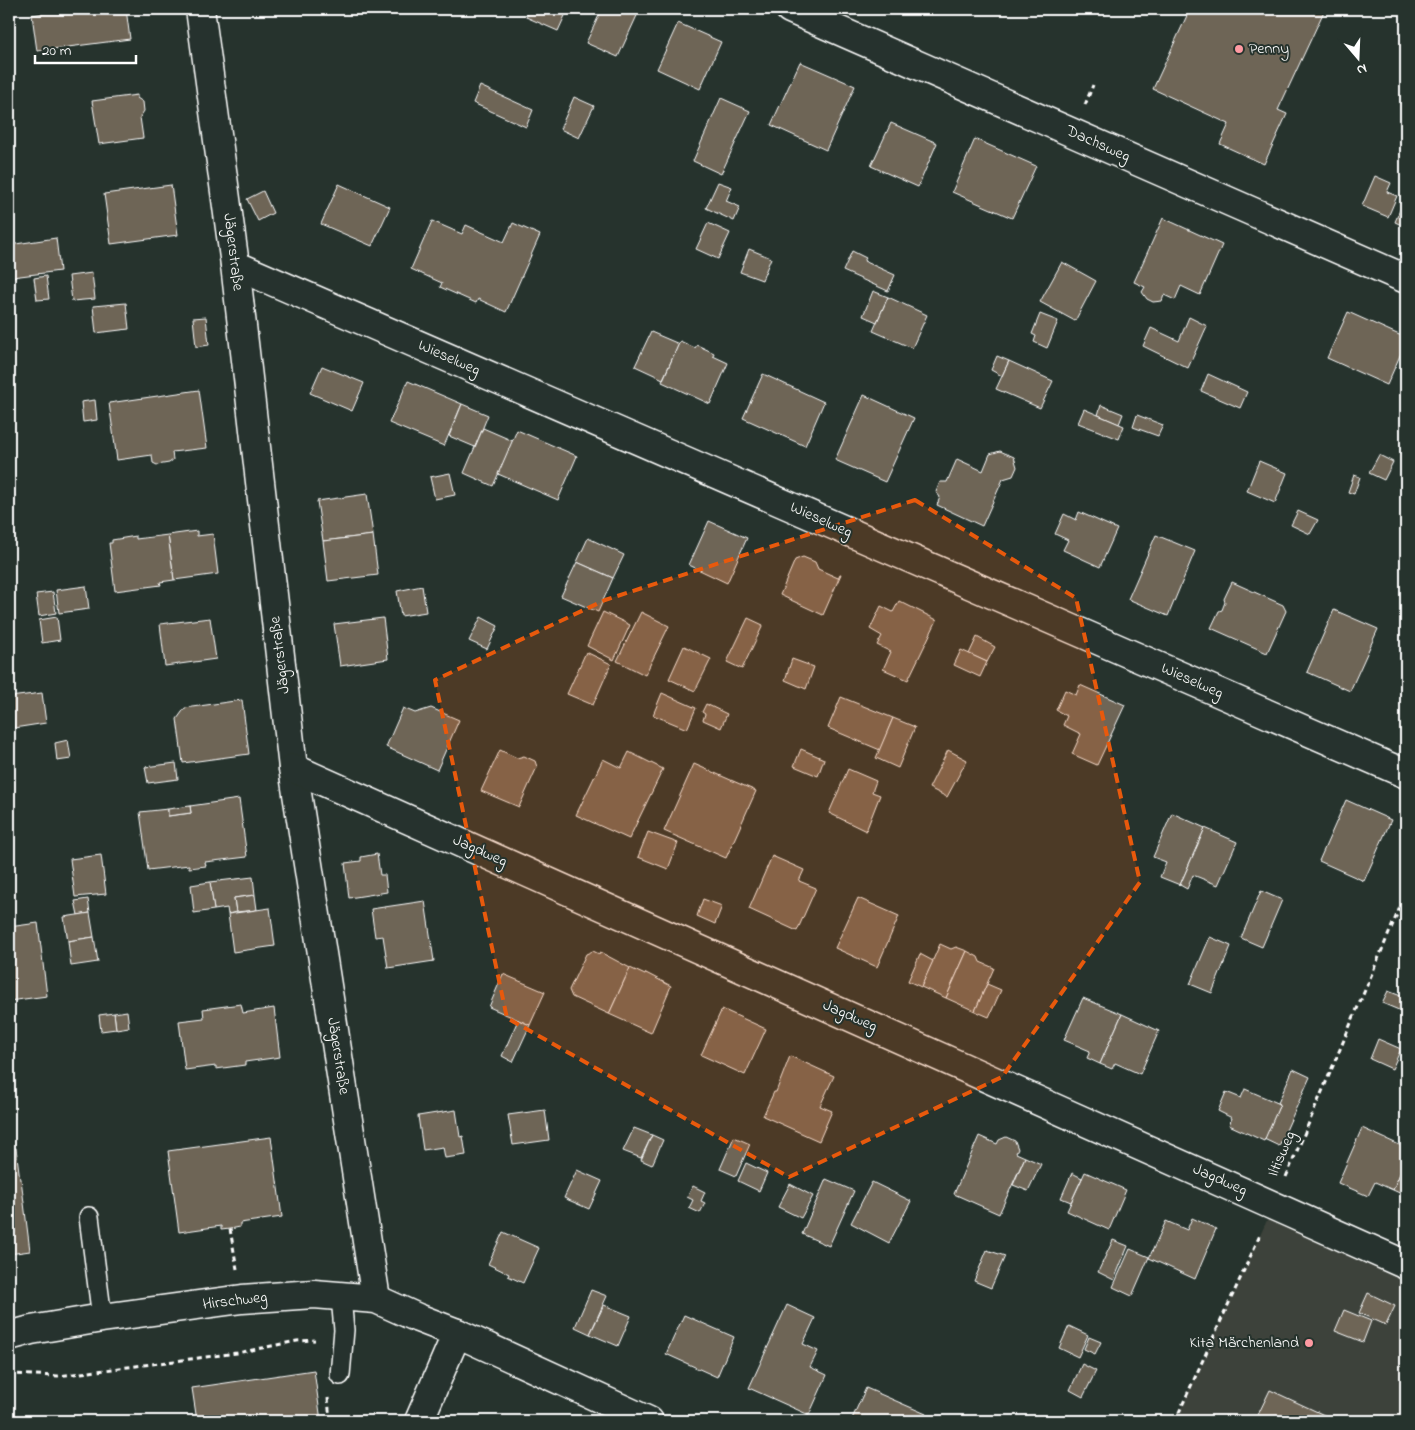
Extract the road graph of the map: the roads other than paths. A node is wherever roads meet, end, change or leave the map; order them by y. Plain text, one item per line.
1 (200, 9) edge
2 (790, 9) edge
3 (235, 265) junction
4 (1406, 279) edge
5 (293, 768) junction
6 (1406, 774) edge
7 (89, 1217) dead end
8 (1406, 1264) edge
9 (342, 1297) junction
10 (376, 1298) junction
11 (102, 1318) junction
12 (457, 1333) junction
13 (9, 1336) edge
14 (340, 1374) dead end
15 (419, 1421) edge
16 (649, 1421) edge

1 - 3 street, Jägerstraße
2 - 4 street, Dachsweg
3 - 5 street, Jägerstraße
3 - 6 street, Wieselweg
5 - 8 street, Jagdweg
5 - 10 street, Jägerstraße
7 - 11 lane
9 - 10 street, Hirschweg
9 - 11 street, Hirschweg
9 - 14 lane
10 - 12 street, Hirschweg
11 - 13 street, Hirschweg
12 - 15 street
12 - 16 street, Hirschweg

